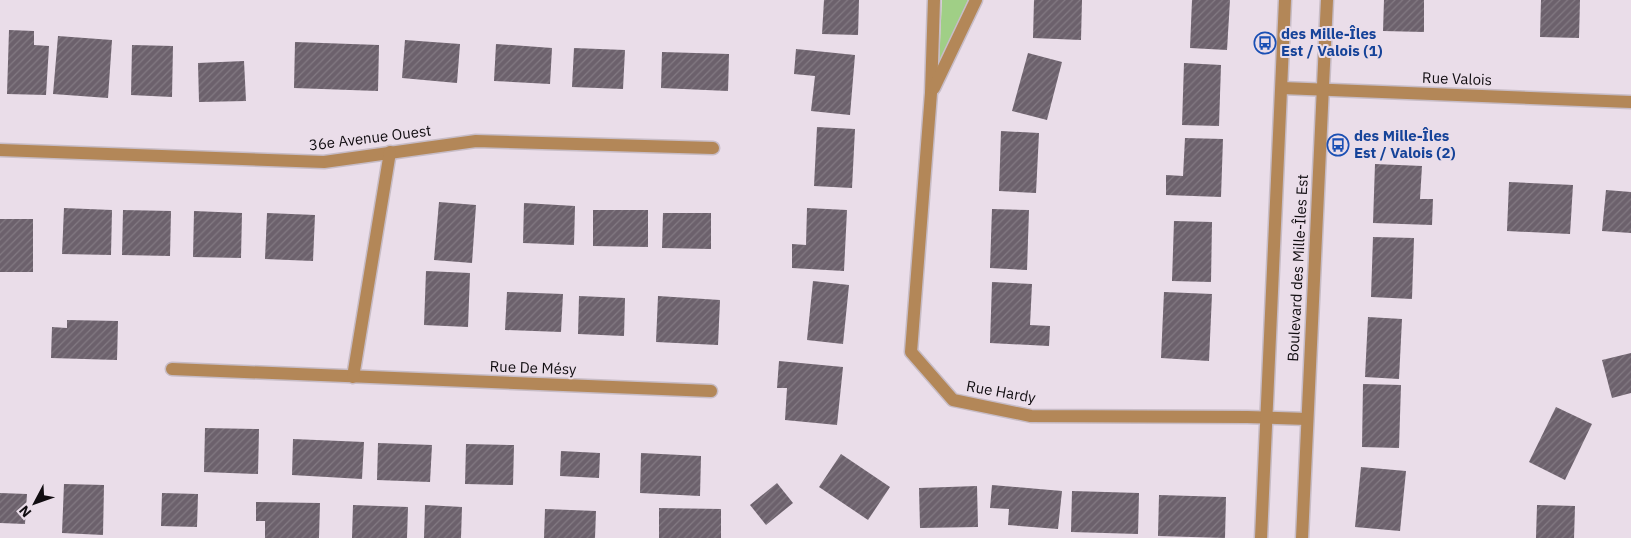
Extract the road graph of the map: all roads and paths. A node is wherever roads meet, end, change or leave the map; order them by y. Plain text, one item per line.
1 (934, 0) edge
2 (976, 0) edge
3 (1285, 0) edge
4 (1327, 0) edge
5 (1282, 88) junction
6 (1322, 90) junction
7 (931, 93) junction
8 (1631, 102) edge
9 (713, 148) dead end
10 (0, 150) edge
11 (390, 152) junction
12 (172, 369) dead end
13 (353, 377) junction
14 (711, 392) dead end
15 (1266, 418) junction
16 (1307, 419) junction
17 (1261, 538) edge
18 (1302, 538) edge

1 - 7 street, Rue Hardy
2 - 7 street, Rue Hardy
3 - 5 street, Boulevard des Mille-Îles Est
4 - 6 street, Boulevard des Mille-Îles Est
5 - 6 street, Rue Valois
5 - 15 street, Boulevard des Mille-Îles Est
6 - 8 street, Rue Valois
6 - 16 street, Boulevard des Mille-Îles Est
7 - 15 street, Rue Hardy
9 - 11 street, 36e Avenue Ouest
10 - 11 street, 36e Avenue Ouest
11 - 13 street
12 - 13 street, Rue De Mésy
13 - 14 street, Rue De Mésy
15 - 16 street, Rue Hardy
15 - 17 street, Boulevard des Mille-Îles Est
16 - 18 street, Boulevard des Mille-Îles Est

